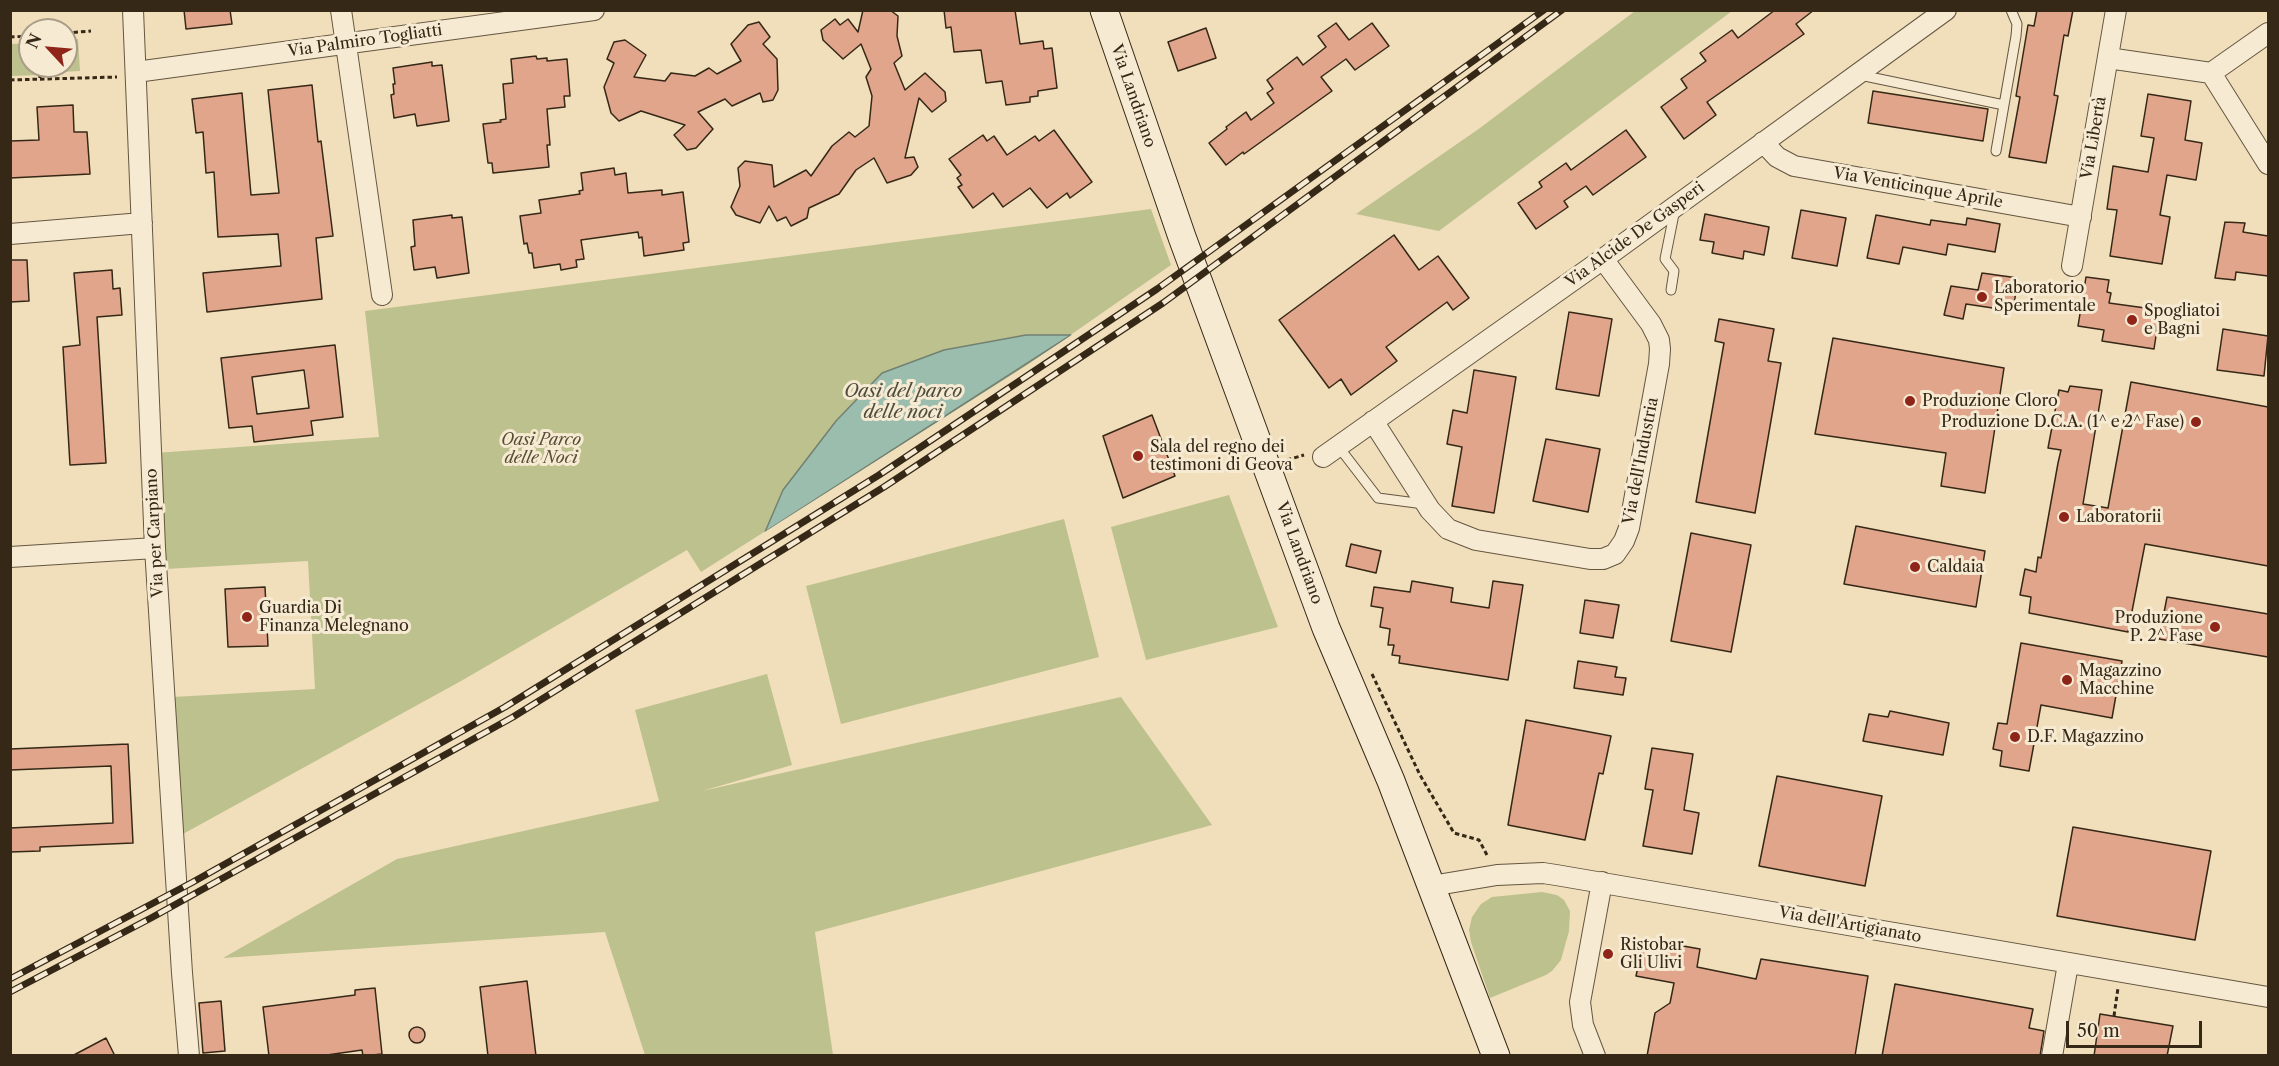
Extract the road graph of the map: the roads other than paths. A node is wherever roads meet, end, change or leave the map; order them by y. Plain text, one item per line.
1 (133, 10) edge
2 (341, 10) edge
3 (594, 10) edge
4 (1104, 10) edge
5 (1946, 10) edge
6 (2011, 10) edge
7 (2116, 10) edge
8 (2268, 33) edge
9 (346, 44) junction
10 (2108, 58) junction
11 (136, 72) junction
12 (2211, 73) junction
13 (1857, 74) junction
14 (2004, 105) junction
15 (1764, 142) junction
16 (1996, 152) dead end
17 (2265, 154) edge
18 (1675, 207) junction
19 (2081, 217) junction
20 (142, 223) junction
21 (10, 234) edge
22 (1603, 259) junction
23 (2072, 266) dead end
24 (1671, 290) dead end
25 (382, 295) dead end
26 (1373, 421) junction
27 (1330, 452) joint
28 (1426, 505) junction
29 (155, 548) junction
30 (10, 557) edge
31 (1602, 882) junction
32 (1431, 886) junction
33 (2068, 964) junction
34 (2268, 997) edge
35 (189, 1056) edge
36 (1496, 1056) edge
37 (1595, 1056) edge
38 (2052, 1056) edge

1 - 11 street, Via per Carpiano
2 - 9 street
3 - 9 street, Via Palmiro Togliatti
4 - 32 street, Via Landriano
5 - 13 street, Via Alcide De Gasperi
6 - 14 lane
7 - 10 street, Via Libertà
8 - 12 street
9 - 11 street, Via Palmiro Togliatti
9 - 25 street
10 - 12 street
10 - 19 street, Via Libertà
11 - 20 street, Via per Carpiano
12 - 17 street
13 - 14 lane
13 - 15 street, Via Alcide De Gasperi
14 - 16 lane
15 - 18 street, Via Alcide De Gasperi
15 - 19 street, Via Venticinque Aprile
18 - 22 street, Via Alcide De Gasperi
18 - 24 lane
19 - 23 street, Via Libertà
20 - 21 street
20 - 29 street, Via per Carpiano
22 - 26 street, Via Alcide De Gasperi
22 - 28 street, Via dell'Industria
26 - 27 street, Via Alcide De Gasperi
26 - 28 street, Via dell'Industria
27 - 28 lane
29 - 30 street
29 - 35 street, Via per Carpiano
31 - 32 street, Via dell'Artigianato
31 - 33 street, Via dell'Artigianato
31 - 37 street
32 - 36 street, Via Landriano
33 - 34 street, Via dell'Artigianato
33 - 38 street

